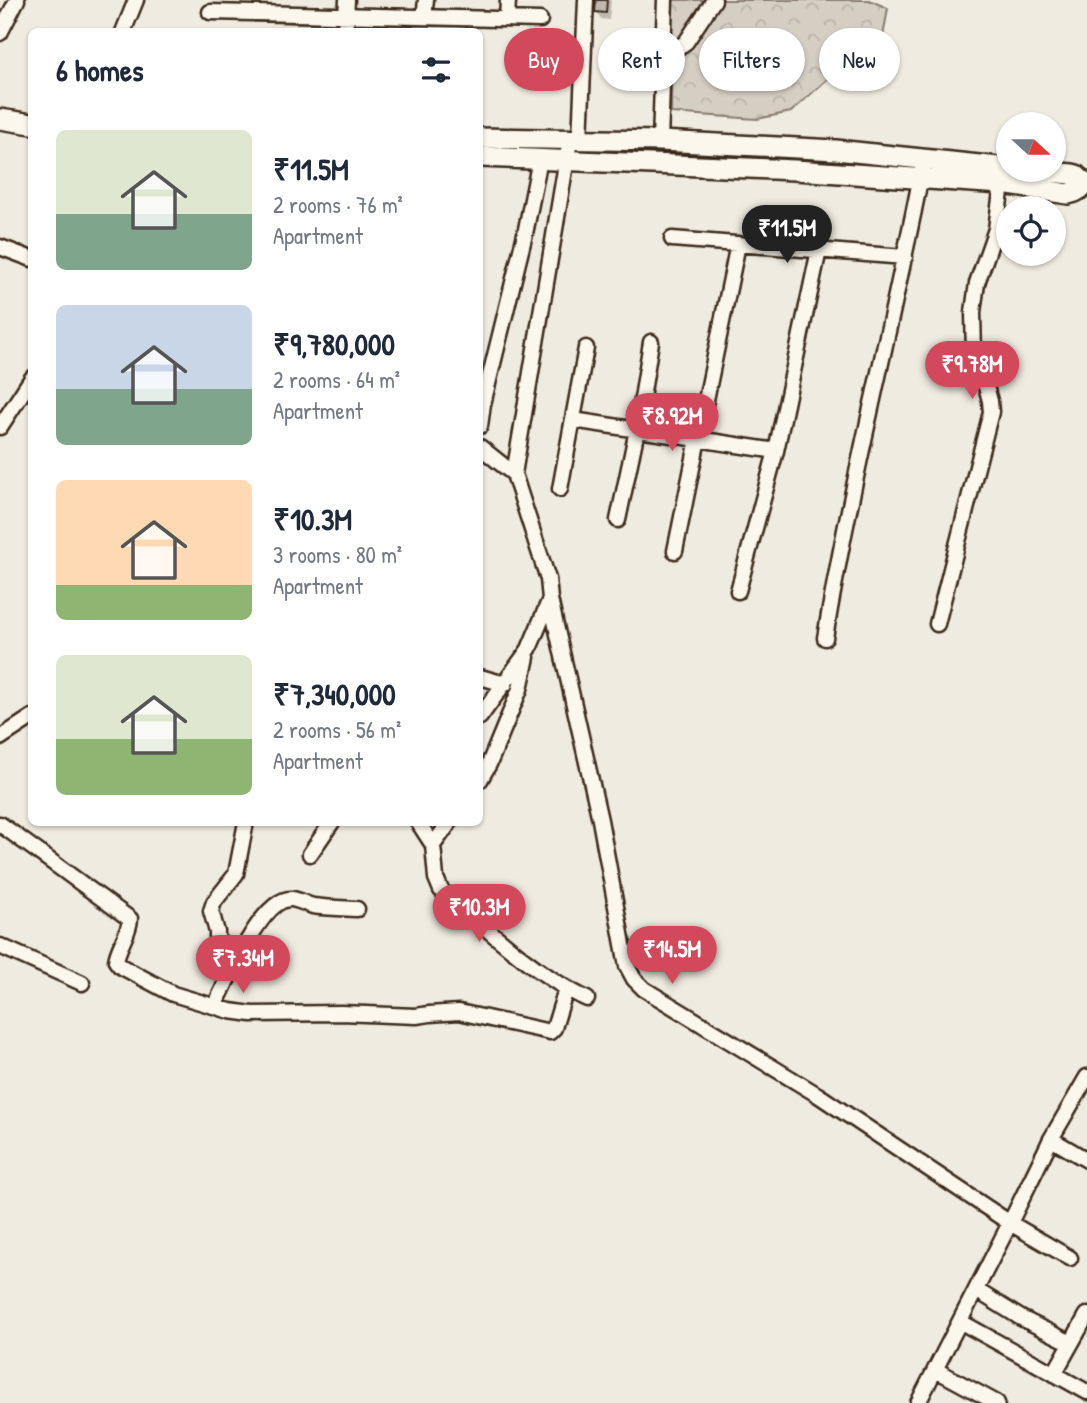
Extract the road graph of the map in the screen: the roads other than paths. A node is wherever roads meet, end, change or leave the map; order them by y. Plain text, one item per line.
1 (17, 0) edge
2 (136, 0) edge
3 (426, 0) edge
4 (508, 0) edge
5 (586, 0) edge
6 (665, 0) edge
7 (714, 0) edge
8 (346, 7) edge
9 (210, 12) dead end
10 (424, 17) junction
11 (507, 19) junction
12 (540, 20) dead end
13 (125, 28) edge
14 (345, 28) edge
15 (664, 28) edge
16 (0, 33) edge
17 (685, 42) edge
18 (662, 91) edge
19 (0, 118) edge
20 (28, 123) edge
21 (483, 138) edge
22 (575, 140) junction
23 (660, 141) junction
24 (483, 157) edge
25 (540, 159) junction
26 (566, 160) junction
27 (922, 168) junction
28 (1066, 173) edge
29 (996, 175) edge
30 (1004, 182) edge
31 (1026, 182) edge
32 (672, 239) dead end
33 (738, 244) junction
34 (0, 247) edge
35 (819, 250) junction
36 (905, 257) junction
37 (28, 258) edge
38 (651, 342) dead end
39 (586, 348) dead end
40 (28, 383) edge
41 (483, 404) edge
42 (573, 420) junction
43 (0, 427) edge
44 (637, 430) junction
45 (699, 439) junction
46 (483, 449) edge
47 (776, 451) junction
48 (514, 474) junction
49 (560, 489) dead end
50 (618, 520) dead end
51 (675, 551) dead end
52 (738, 592) dead end
53 (550, 599) junction
54 (937, 624) dead end
55 (825, 638) dead end
56 (529, 649) junction
57 (483, 678) edge
58 (505, 684) junction
59 (483, 713) edge
60 (28, 720) edge
61 (0, 737) edge
62 (483, 775) edge
63 (0, 824) edge
64 (245, 826) edge
65 (329, 826) edge
66 (421, 826) edge
67 (447, 826) edge
68 (433, 845) junction
69 (310, 854) dead end
70 (356, 909) dead end
71 (0, 946) edge
72 (240, 955) junction
73 (82, 983) dead end
74 (566, 989) junction
75 (587, 999) dead end
76 (215, 1006) junction
77 (1087, 1077) edge
78 (1082, 1098) edge
79 (1051, 1139) junction
80 (1087, 1160) edge
81 (1010, 1223) junction
82 (1070, 1258) dead end
83 (976, 1290) junction
84 (1087, 1315) edge
85 (961, 1322) junction
86 (1071, 1343) junction
87 (936, 1370) junction
88 (1054, 1374) junction
89 (1087, 1392) edge
90 (918, 1403) edge
91 (997, 1403) edge

1 - 16 street
2 - 13 street
3 - 10 street
4 - 11 street
5 - 22 street
6 - 15 street
7 - 17 street
8 - 9 street
8 - 10 street
8 - 14 street
10 - 11 street
11 - 12 street
18 - 23 street
19 - 20 highway
21 - 22 highway
22 - 23 highway
22 - 26 street
23 - 27 highway
24 - 25 highway
25 - 26 highway
25 - 41 street
26 - 27 highway
26 - 48 street
27 - 29 highway
27 - 36 street
28 - 31 highway
30 - 54 street
32 - 33 street
33 - 35 street
33 - 45 street
34 - 37 street
35 - 36 street
35 - 47 street
36 - 55 street
38 - 44 street
39 - 42 street
40 - 43 street
42 - 44 street
42 - 49 street
44 - 45 street
44 - 50 street
45 - 47 street
45 - 51 street
46 - 48 street
47 - 52 street
48 - 53 street
53 - 56 street
53 - 81 street
56 - 58 street
56 - 62 street
57 - 58 street
58 - 59 street
60 - 61 street
63 - 76 street
64 - 72 street
65 - 69 street
66 - 68 street
67 - 68 street
68 - 74 street
70 - 72 street
71 - 73 street
72 - 76 street
74 - 75 street
74 - 76 street
77 - 78 street
78 - 79 street
79 - 80 street
79 - 81 street
81 - 82 street
81 - 83 street
83 - 85 street
83 - 86 street
84 - 86 street
85 - 87 street
85 - 88 street
86 - 88 street
87 - 90 street
87 - 91 street
88 - 89 street

